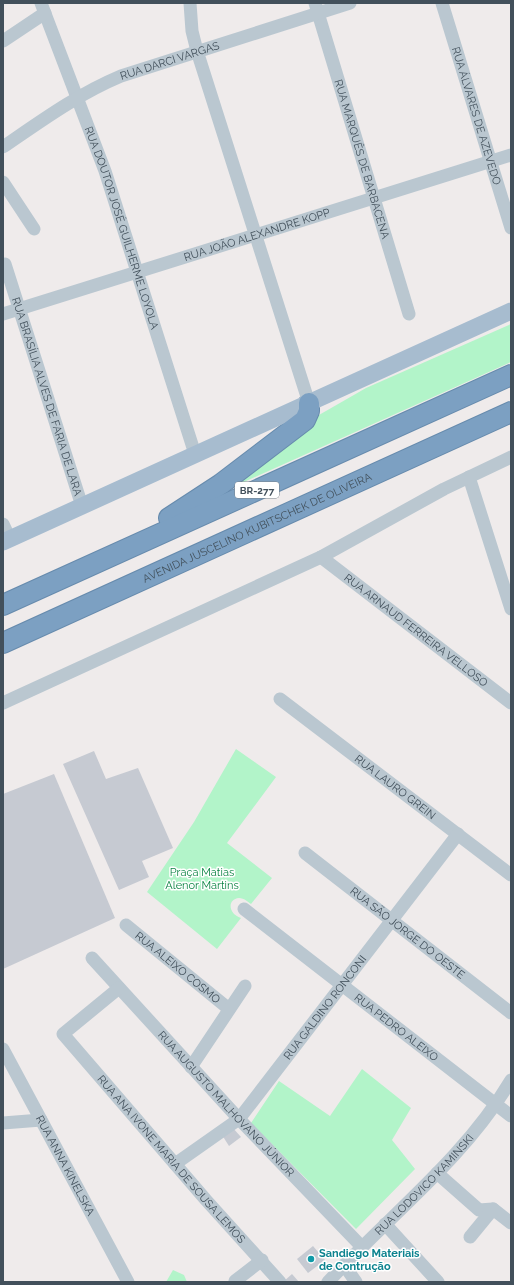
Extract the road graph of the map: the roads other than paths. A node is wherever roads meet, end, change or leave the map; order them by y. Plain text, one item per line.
1 (190, 3) edge
2 (350, 3) edge
3 (442, 3) edge
4 (43, 8) edge
5 (316, 8) edge
6 (3, 41) edge
7 (197, 51) junction
8 (77, 98) junction
9 (3, 147) edge
10 (511, 155) edge
11 (490, 162) junction
12 (3, 182) edge
13 (374, 198) junction
14 (511, 228) edge
15 (34, 229) dead end
16 (255, 235) junction
17 (5, 264) dead end
18 (138, 272) junction
19 (19, 309) junction
20 (511, 311) edge
21 (3, 314) edge
22 (409, 314) dead end
23 (511, 375) edge
24 (309, 403) junction
25 (511, 412) edge
26 (511, 428) edge
27 (450, 440) junction
28 (195, 454) junction
29 (511, 457) edge
30 (469, 477) junction
31 (82, 506) junction
32 (5, 535) edge
33 (321, 557) junction
34 (78, 571) junction
35 (3, 605) edge
36 (511, 609) edge
37 (3, 643) edge
38 (280, 699) dead end
39 (511, 703) edge
40 (3, 704) edge
41 (458, 834) junction
42 (305, 852) dead end
43 (511, 875) edge
44 (244, 909) dead end
45 (392, 920) junction
46 (126, 925) dead end
47 (92, 958) dead end
48 (342, 985) junction
49 (245, 986) dead end
50 (119, 988) junction
51 (229, 1009) junction
52 (511, 1013) edge
53 (3, 1049) edge
54 (191, 1067) junction
55 (511, 1080) edge
56 (496, 1104) junction
57 (511, 1116) edge
58 (239, 1119) junction
59 (41, 1120) junction
60 (3, 1123) edge
61 (175, 1164) junction
62 (437, 1173) junction
63 (493, 1209) junction
64 (511, 1223) edge
65 (385, 1224) junction
66 (470, 1238) dead end
67 (362, 1247) junction
68 (262, 1260) junction
69 (344, 1265) junction
70 (235, 1281) dead end
71 (128, 1282) edge
72 (280, 1282) edge
73 (328, 1282) edge
74 (356, 1282) edge
75 (438, 1282) edge

1 - 7 street
2 - 5 street, RUA DARCI VARGAS
3 - 11 street, RUA ÁLVARES DE AZEVEDO
4 - 6 street
4 - 8 street, RUA DOUTOR JOSÉ GUILHERME LOYOLA
5 - 7 street, RUA DARCI VARGAS
5 - 13 street, RUA MARQUÊS DE BARBACENA
7 - 8 street, RUA DARCI VARGAS
7 - 16 street
8 - 9 street, RUA DARCI VARGAS
8 - 18 street, RUA DOUTOR JOSÉ GUILHERME LOYOLA
10 - 11 street, RUA JOÃO ALEXANDRE KOPP
11 - 13 street, RUA JOÃO ALEXANDRE KOPP
11 - 14 street, RUA ÁLVARES DE AZEVEDO
12 - 15 street
13 - 16 street, RUA JOÃO ALEXANDRE KOPP
13 - 22 street, RUA MARQUÊS DE BARBACENA
16 - 18 street, RUA JOÃO ALEXANDRE KOPP
16 - 24 street
17 - 19 street, RUA BRASÍLIA ALVES DE FARIA DE LARA
18 - 19 street, RUA JOÃO ALEXANDRE KOPP
18 - 28 street, RUA DOUTOR JOSÉ GUILHERME LOYOLA
19 - 21 street, RUA JOÃO ALEXANDRE KOPP
19 - 31 street, RUA BRASÍLIA ALVES DE FARIA DE LARA
20 - 24 main road
23 - 34 highway, BR-277
24 - 28 main road
24 - 34 highway
25 - 27 highway, AVENIDA JUSCELINO KUBITSCHEK DE OLIVEIRA
26 - 27 highway
27 - 37 highway, AVENIDA JUSCELINO KUBITSCHEK DE OLIVEIRA
28 - 31 main road
29 - 30 street
30 - 33 street
30 - 36 street
31 - 32 main road
33 - 39 street, RUA ARNAUD FERREIRA VELLOSO
33 - 40 street
34 - 35 highway, BR-277
38 - 41 street, RUA LAURO GREIN
41 - 43 street, RUA LAURO GREIN
41 - 45 street, RUA GALDINO RONCONI
42 - 45 street, RUA SÃO JORGE DO OESTE
44 - 48 street, RUA PEDRO ALEIXO
45 - 48 street, RUA GALDINO RONCONI
45 - 52 street, RUA SÃO JORGE DO OESTE
46 - 51 street, RUA ALEIXO COSMO
47 - 50 street, RUA AUGUSTO MALHOVANO JÚNIOR
48 - 56 street, RUA PEDRO ALEIXO
48 - 58 street, RUA GALDINO RONCONI
49 - 51 street
50 - 54 street, RUA AUGUSTO MALHOVANO JÚNIOR
50 - 61 street, RUA ANA IVONE MARIA DE SOUSA LEMOS
51 - 54 street
53 - 59 street, RUA ANNA KINELSKA
54 - 58 street, RUA AUGUSTO MALHOVANO JÚNIOR
55 - 56 street, RUA LODOVICO KAMINSKI
56 - 57 street, RUA PEDRO ALEIXO
56 - 62 street, RUA LODOVICO KAMINSKI
58 - 61 street, RUA GALDINO RONCONI
58 - 67 street, RUA AUGUSTO MALHOVANO JÚNIOR
59 - 60 street
59 - 71 street, RUA ANNA KINELSKA
61 - 68 street, RUA ANA IVONE MARIA DE SOUSA LEMOS
62 - 63 street
62 - 65 street, RUA LODOVICO KAMINSKI
63 - 64 street
63 - 66 street
65 - 67 street, RUA LODOVICO KAMINSKI
65 - 75 street
67 - 69 street, RUA LODOVICO KAMINSKI
68 - 70 street
68 - 72 street, RUA ANA IVONE MARIA DE SOUSA LEMOS
69 - 73 street, RUA LODOVICO KAMINSKI
69 - 74 street

